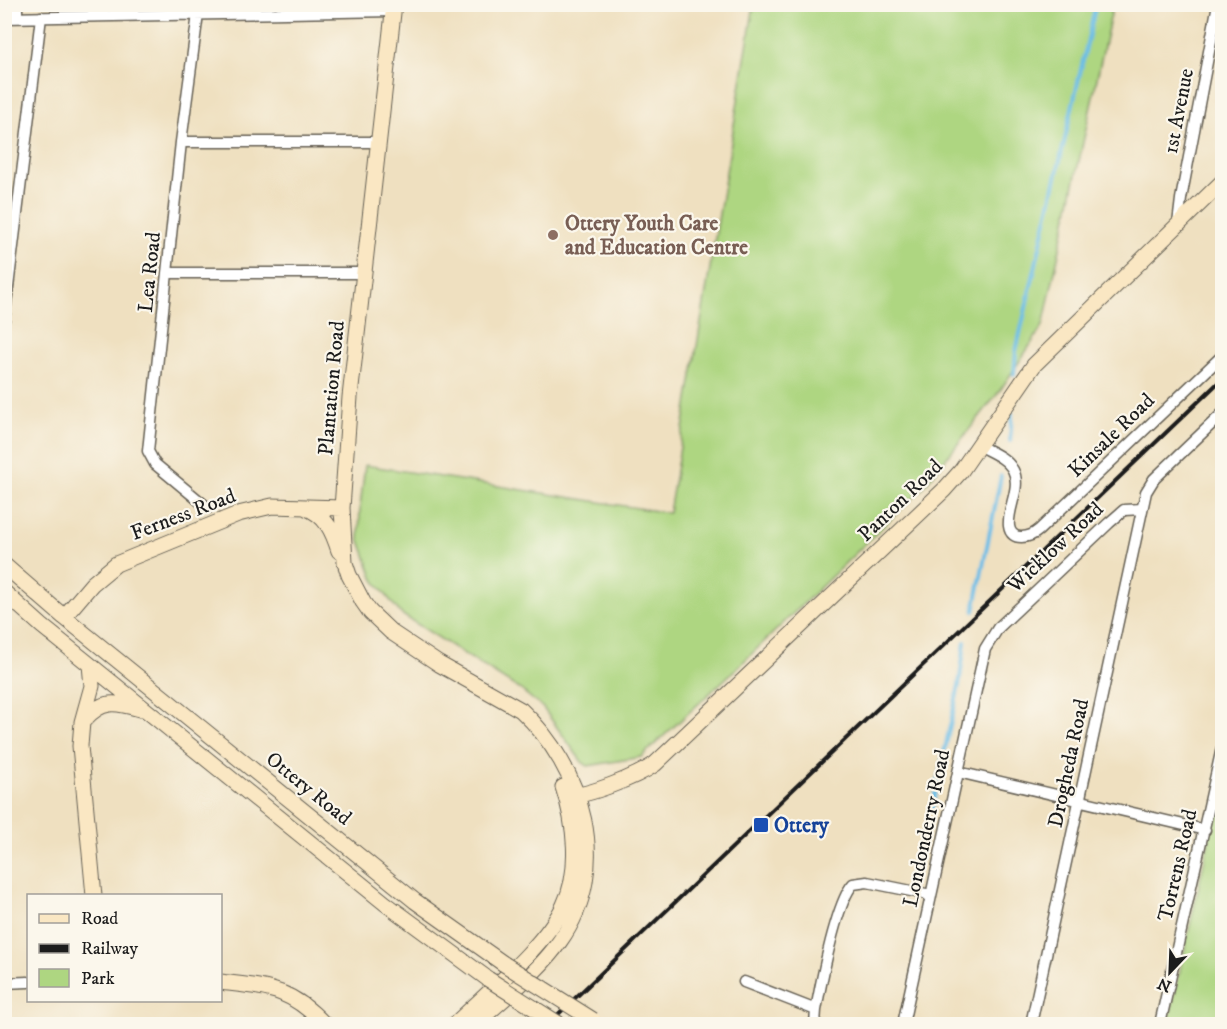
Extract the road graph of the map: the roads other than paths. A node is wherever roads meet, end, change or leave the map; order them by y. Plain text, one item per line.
1 (17, 4) edge
2 (1218, 4) edge
3 (393, 8) edge
4 (198, 14) junction
5 (17, 17) junction
6 (41, 17) junction
7 (4, 18) edge
8 (182, 142) junction
9 (379, 142) junction
10 (1222, 182) edge
11 (1178, 224) junction
12 (168, 273) junction
13 (363, 273) junction
14 (4, 320) edge
15 (1222, 356) edge
16 (1222, 414) edge
17 (978, 445) junction
18 (300, 506) junction
19 (208, 508) dead end
20 (342, 508) junction
21 (1142, 509) junction
22 (345, 563) junction
23 (4, 565) edge
24 (4, 592) edge
25 (64, 617) junction
26 (989, 640) joint
27 (90, 665) junction
28 (501, 700) junction
29 (146, 710) junction
30 (82, 722) junction
31 (1222, 748) edge
32 (562, 760) junction
33 (958, 772) junction
34 (608, 785) junction
35 (572, 797) junction
36 (1080, 801) junction
37 (1205, 830) junction
38 (94, 894) edge
39 (931, 895) junction
40 (27, 982) edge
41 (222, 982) edge
42 (744, 982) dead end
43 (4, 983) edge
44 (816, 1010) junction
45 (597, 1022) edge
46 (307, 1024) edge
47 (318, 1024) edge
48 (324, 1024) edge
49 (455, 1024) edge
50 (476, 1024) edge
51 (559, 1024) edge
52 (815, 1024) edge
53 (903, 1024) edge
54 (1031, 1024) edge
55 (1160, 1024) edge

1 - 5 street
2 - 11 street, 1st Avenue
3 - 4 street
3 - 9 street, Plantation Road
4 - 6 street
4 - 8 street, Lea Road
5 - 6 street
5 - 7 street
6 - 14 street
8 - 9 street
8 - 12 street, Lea Road
9 - 13 street, Plantation Road
10 - 11 street, Panton Road
11 - 17 street, Panton Road
12 - 13 street
12 - 19 street, Lea Road
13 - 20 street, Plantation Road
15 - 17 street, Kinsale Road
16 - 21 street
17 - 34 street, Panton Road
18 - 20 street, Ferness Road
18 - 22 street
18 - 25 street, Ferness Road
20 - 22 street, Plantation Road
21 - 26 street, Wicklow Road
21 - 36 street, Drogheda Road
22 - 28 street, Plantation Road
23 - 25 street, Ottery Road
24 - 27 street, Ottery Road
25 - 45 street, Ottery Road, bridge
26 - 33 street, Londonderry Road
27 - 29 street, Ottery Road
27 - 30 street
28 - 32 street, Plantation Road
28 - 35 street, Plantation Road
29 - 30 street
29 - 51 street, Ottery Road, bridge
30 - 38 street
31 - 37 street, Torrens Road
32 - 34 street
32 - 35 street, Plantation Road
33 - 36 street
33 - 39 street, Londonderry Road
34 - 35 street, Panton Road
35 - 49 street, Plantation Road
35 - 50 street, Plantation Road
36 - 37 street
36 - 54 street, Drogheda Road
37 - 55 street, Torrens Road
39 - 44 street
39 - 53 street, Londonderry Road
40 - 43 street
41 - 48 street
42 - 44 street
44 - 52 street
46 - 47 street

